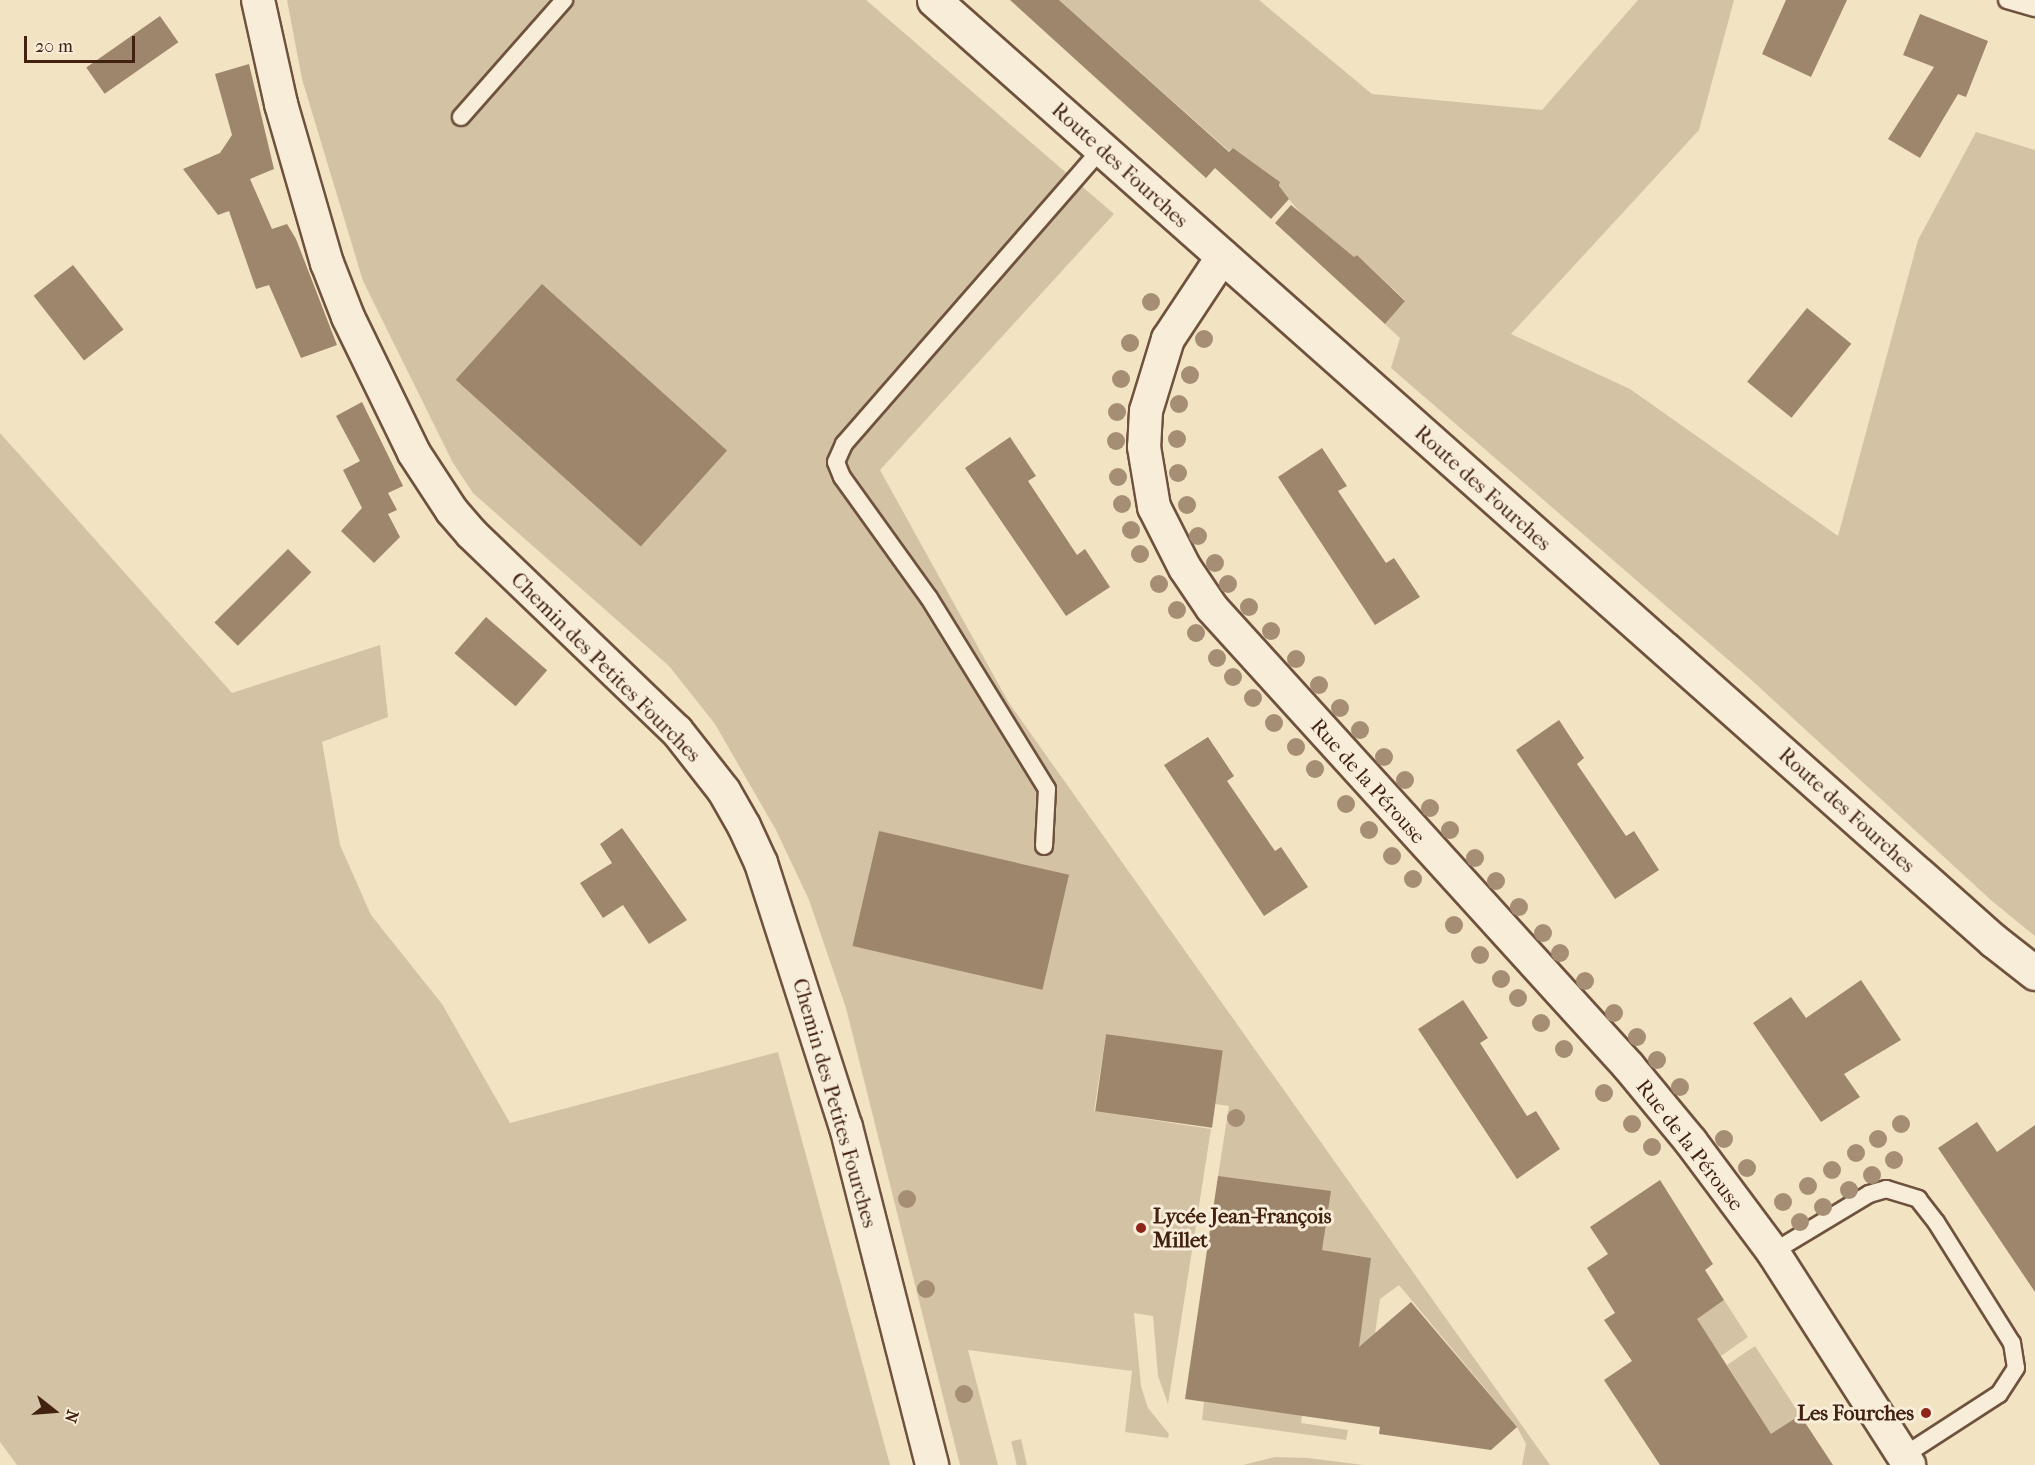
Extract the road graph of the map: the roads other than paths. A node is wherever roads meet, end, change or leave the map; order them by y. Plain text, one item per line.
1 (258, 0) edge
2 (564, 0) edge
3 (934, 0) edge
4 (2007, 0) edge
5 (2035, 8) edge
6 (461, 117) dead end
7 (1102, 148) junction
8 (1223, 256) junction
9 (1044, 846) dead end
10 (2035, 973) edge
11 (1773, 1252) junction
12 (1906, 1460) edge
13 (932, 1465) edge

1 - 13 street, Chemin des Petites Fourches
2 - 6 lane
3 - 7 main road, Route des Fourches
4 - 5 lane
7 - 8 main road, Route des Fourches
7 - 9 lane
8 - 10 main road, Route des Fourches
8 - 11 street, Rue de la Pérouse
11 - 12 street, Rue de la Pérouse
11 - 12 lane, Rue de la Pérouse

